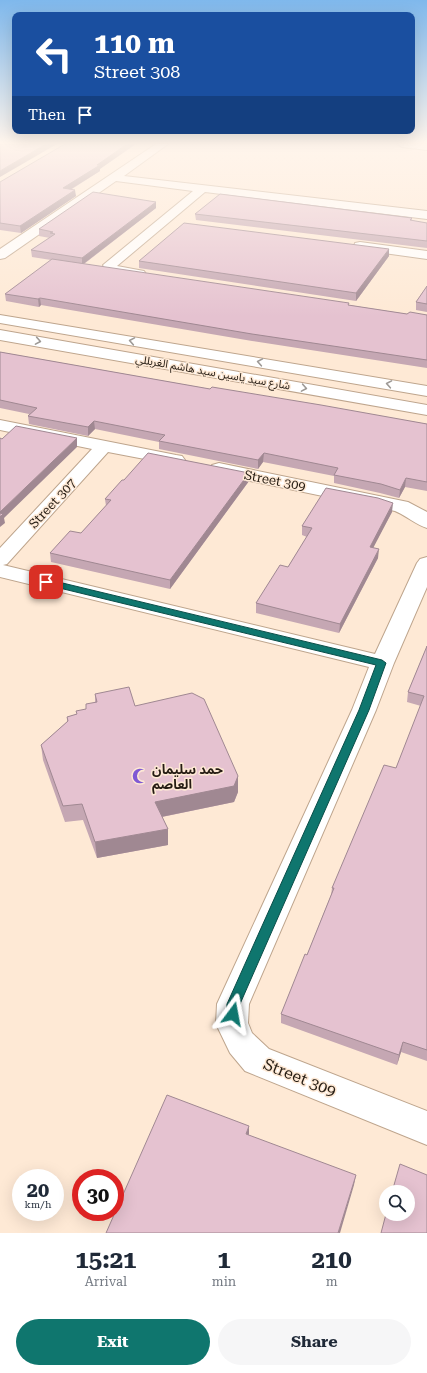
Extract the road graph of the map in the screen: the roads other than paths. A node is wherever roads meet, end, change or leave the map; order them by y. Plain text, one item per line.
1 (80, 202) edge
2 (187, 202) edge
3 (311, 202) edge
4 (427, 215) edge
5 (162, 222) junction
6 (177, 223) dead end
7 (25, 238) junction
8 (0, 241) edge
9 (344, 244) edge
10 (0, 255) edge
11 (427, 255) edge
12 (155, 277) edge
13 (0, 319) edge
14 (0, 335) edge
15 (427, 391) edge
16 (427, 410) edge
17 (0, 425) edge
18 (104, 446) junction
19 (427, 522) edge
20 (0, 560) edge
21 (427, 563) edge
22 (0, 571) edge
23 (382, 663) junction
24 (427, 1128) edge

1 - 7 street
2 - 5 street
3 - 4 street
5 - 6 street
5 - 12 street
7 - 8 street
7 - 10 street
9 - 11 street
15 -> 13 street, شارع سيد ياسين سيد هاشم الغربللي
14 -> 16 street, شارع سيد ياسين سيد هاشم الغربللي
17 - 18 street, Street 309
18 - 19 street, Street 309
18 - 20 street, Street 307
21 - 23 street, Street 309
22 - 23 street
23 - 24 street, Street 309

